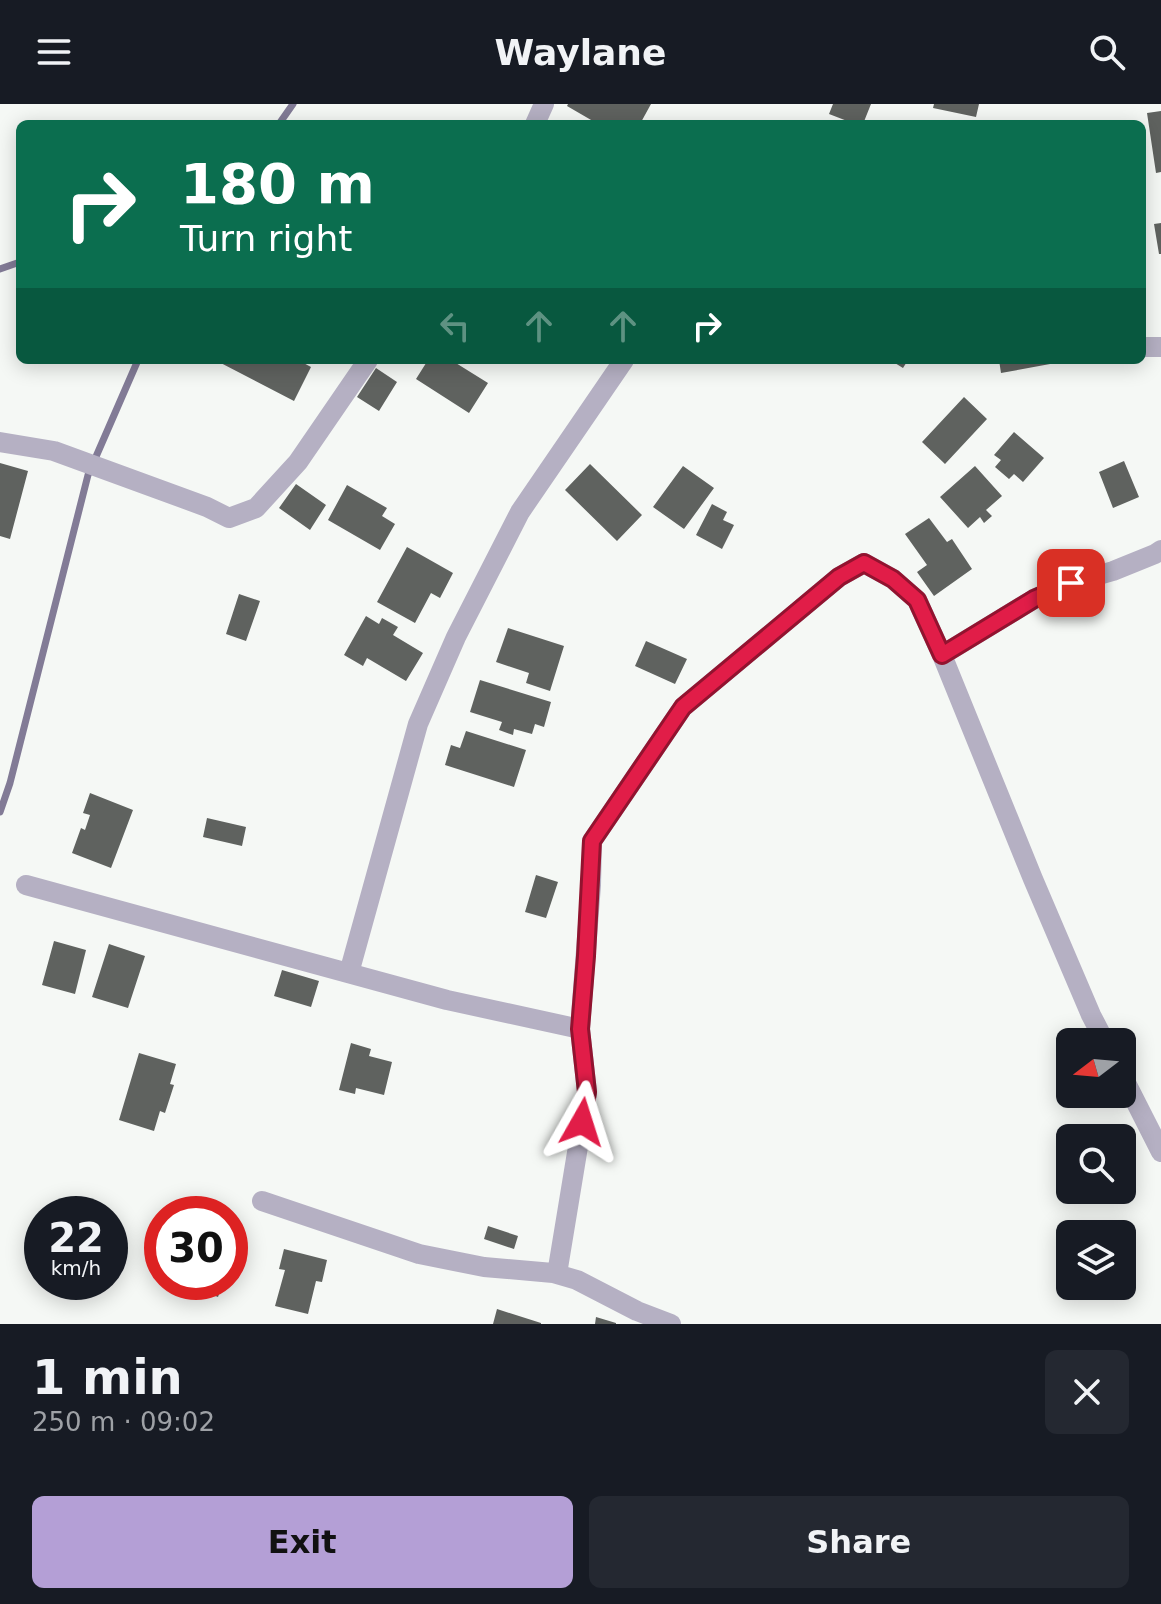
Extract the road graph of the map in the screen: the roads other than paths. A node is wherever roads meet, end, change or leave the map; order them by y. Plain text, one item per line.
1 (365, 364) edge
2 (621, 364) edge
3 (0, 442) edge
4 (1161, 550) edge
5 (942, 655) junction
6 (26, 885) dead end
7 (349, 973) junction
8 (1098, 1028) edge
9 (580, 1029) junction
10 (1136, 1103) edge
11 (1161, 1152) edge
12 (262, 1201) dead end
13 (557, 1274) junction
14 (671, 1324) edge

1 - 3 street
2 - 7 street
4 - 5 street
5 - 8 street
5 - 9 street
6 - 7 street
7 - 9 street
9 - 13 street
10 - 11 street
12 - 13 street
13 - 14 street

